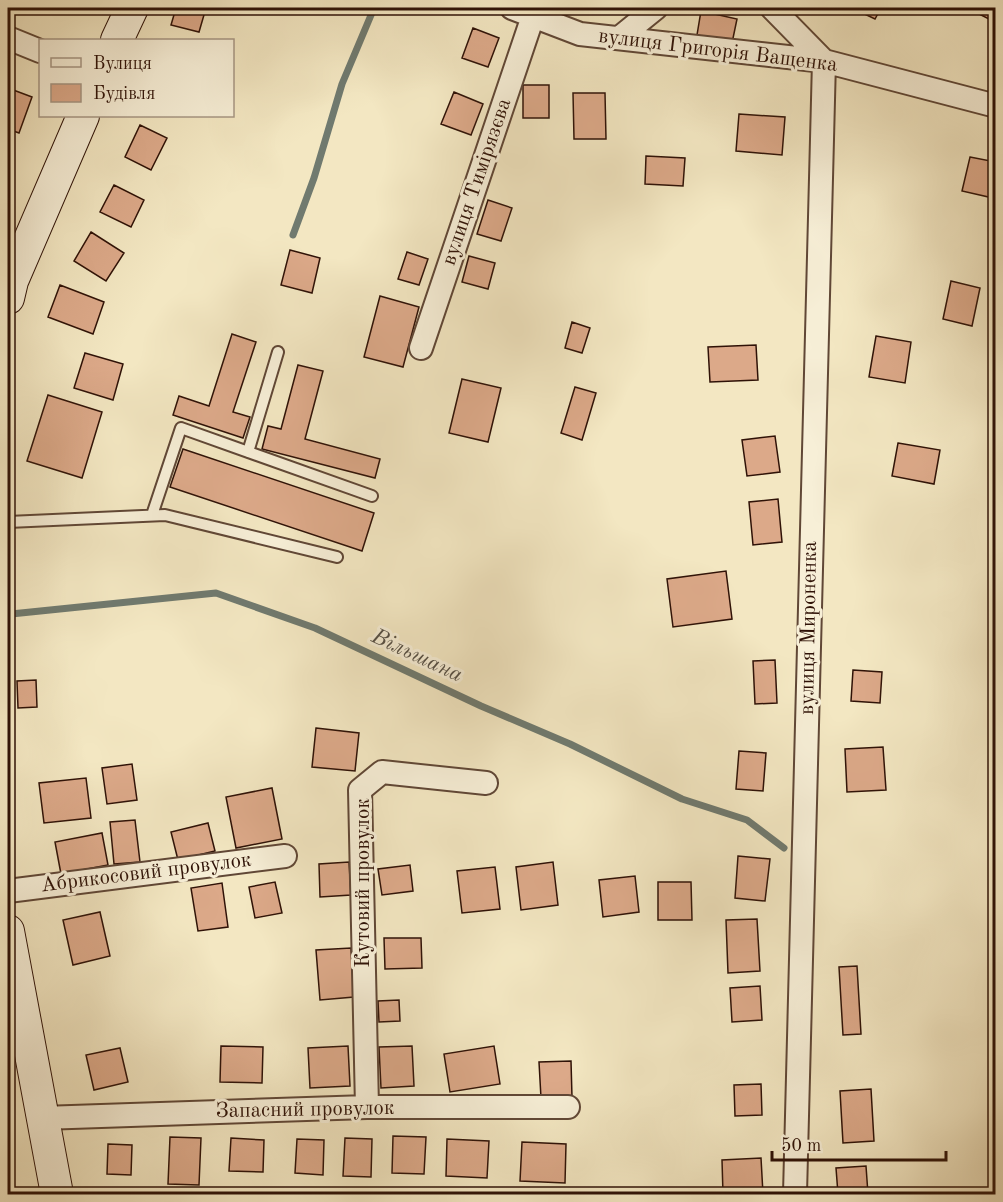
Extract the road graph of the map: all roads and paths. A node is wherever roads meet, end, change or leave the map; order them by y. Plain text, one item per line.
1 (132, 8) edge
2 (656, 8) edge
3 (772, 8) edge
4 (523, 12) edge
5 (8, 38) edge
6 (117, 39) edge
7 (619, 39) junction
8 (39, 51) edge
9 (824, 61) junction
10 (996, 106) edge
11 (83, 117) edge
12 (8, 298) edge
13 (421, 348) dead end
14 (278, 352) dead end
15 (248, 452) junction
16 (372, 496) dead end
17 (152, 515) junction
18 (8, 522) edge
19 (337, 557) dead end
20 (486, 783) dead end
21 (285, 856) dead end
22 (8, 891) edge
23 (8, 931) edge
24 (367, 1107) junction
25 (568, 1107) dead end
26 (42, 1118) junction
27 (57, 1194) edge
28 (795, 1194) edge

1 - 6 main road
2 - 7 street
3 - 9 street
4 - 7 street, вулиця Григорія Ващенка
4 - 13 street, вулиця Тимірязєва
5 - 8 street
7 - 9 street, вулиця Григорія Ващенка
9 - 10 street, вулиця Григорія Ващенка
9 - 28 street, вулиця Мироненка
11 - 12 main road
14 - 15 lane
15 - 16 lane
15 - 17 lane
17 - 18 lane
17 - 19 lane
20 - 24 street, Кутовий провулок
21 - 22 street, Абрикосовий провулок
23 - 26 main road
24 - 25 street, Запасний провулок
24 - 26 street, Запасний провулок
26 - 27 main road

